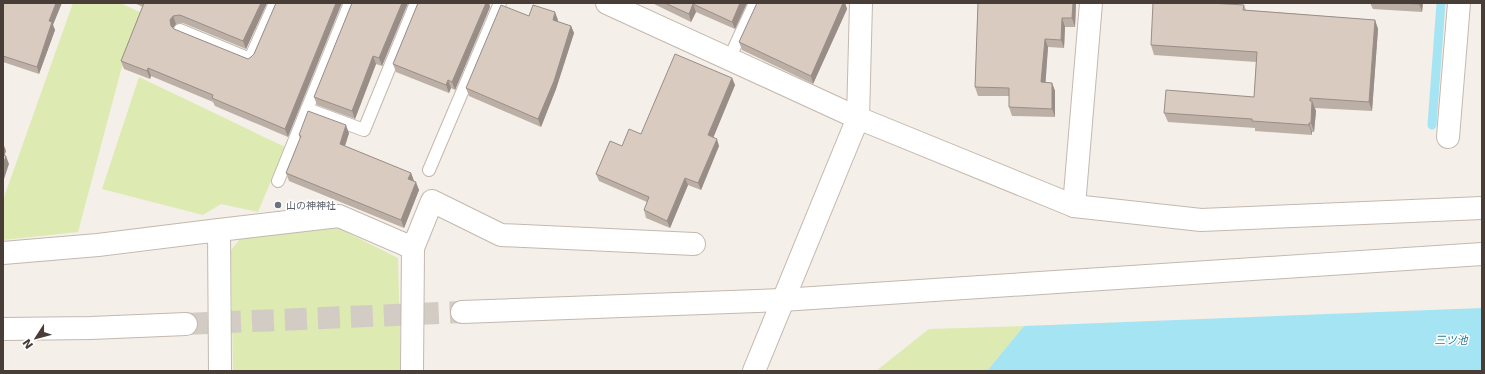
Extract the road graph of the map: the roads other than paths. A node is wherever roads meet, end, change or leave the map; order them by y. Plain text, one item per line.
1 (275, 3) edge
2 (350, 3) edge
3 (416, 3) edge
4 (500, 3) edge
5 (608, 3) edge
6 (754, 3) edge
7 (861, 3) edge
8 (1091, 3) edge
9 (1459, 3) edge
10 (180, 30) edge
11 (729, 59) junction
12 (307, 109) junction
13 (858, 118) junction
14 (1448, 136) dead end
15 (429, 170) dead end
16 (278, 181) dead end
17 (1074, 206) junction
18 (1482, 208) edge
19 (219, 230) junction
20 (694, 244) dead end
21 (413, 248) junction
22 (3, 253) edge
23 (1482, 254) edge
24 (782, 300) junction
25 (462, 312) tunnel mouth
26 (186, 324) tunnel mouth
27 (3, 329) edge
28 (220, 371) edge
29 (412, 371) edge
30 (754, 371) edge

1 - 10 lane
2 - 12 lane
3 - 12 lane
4 - 15 lane
5 - 11 street
6 - 11 lane
7 - 13 street
8 - 17 street
9 - 14 street
11 - 13 street
12 - 16 lane
13 - 17 street
13 - 24 street
17 - 18 street
19 - 21 street
19 - 22 street
19 - 28 street
20 - 21 street
21 - 29 street
23 - 24 street
24 - 25 street
24 - 30 street
26 - 27 street

